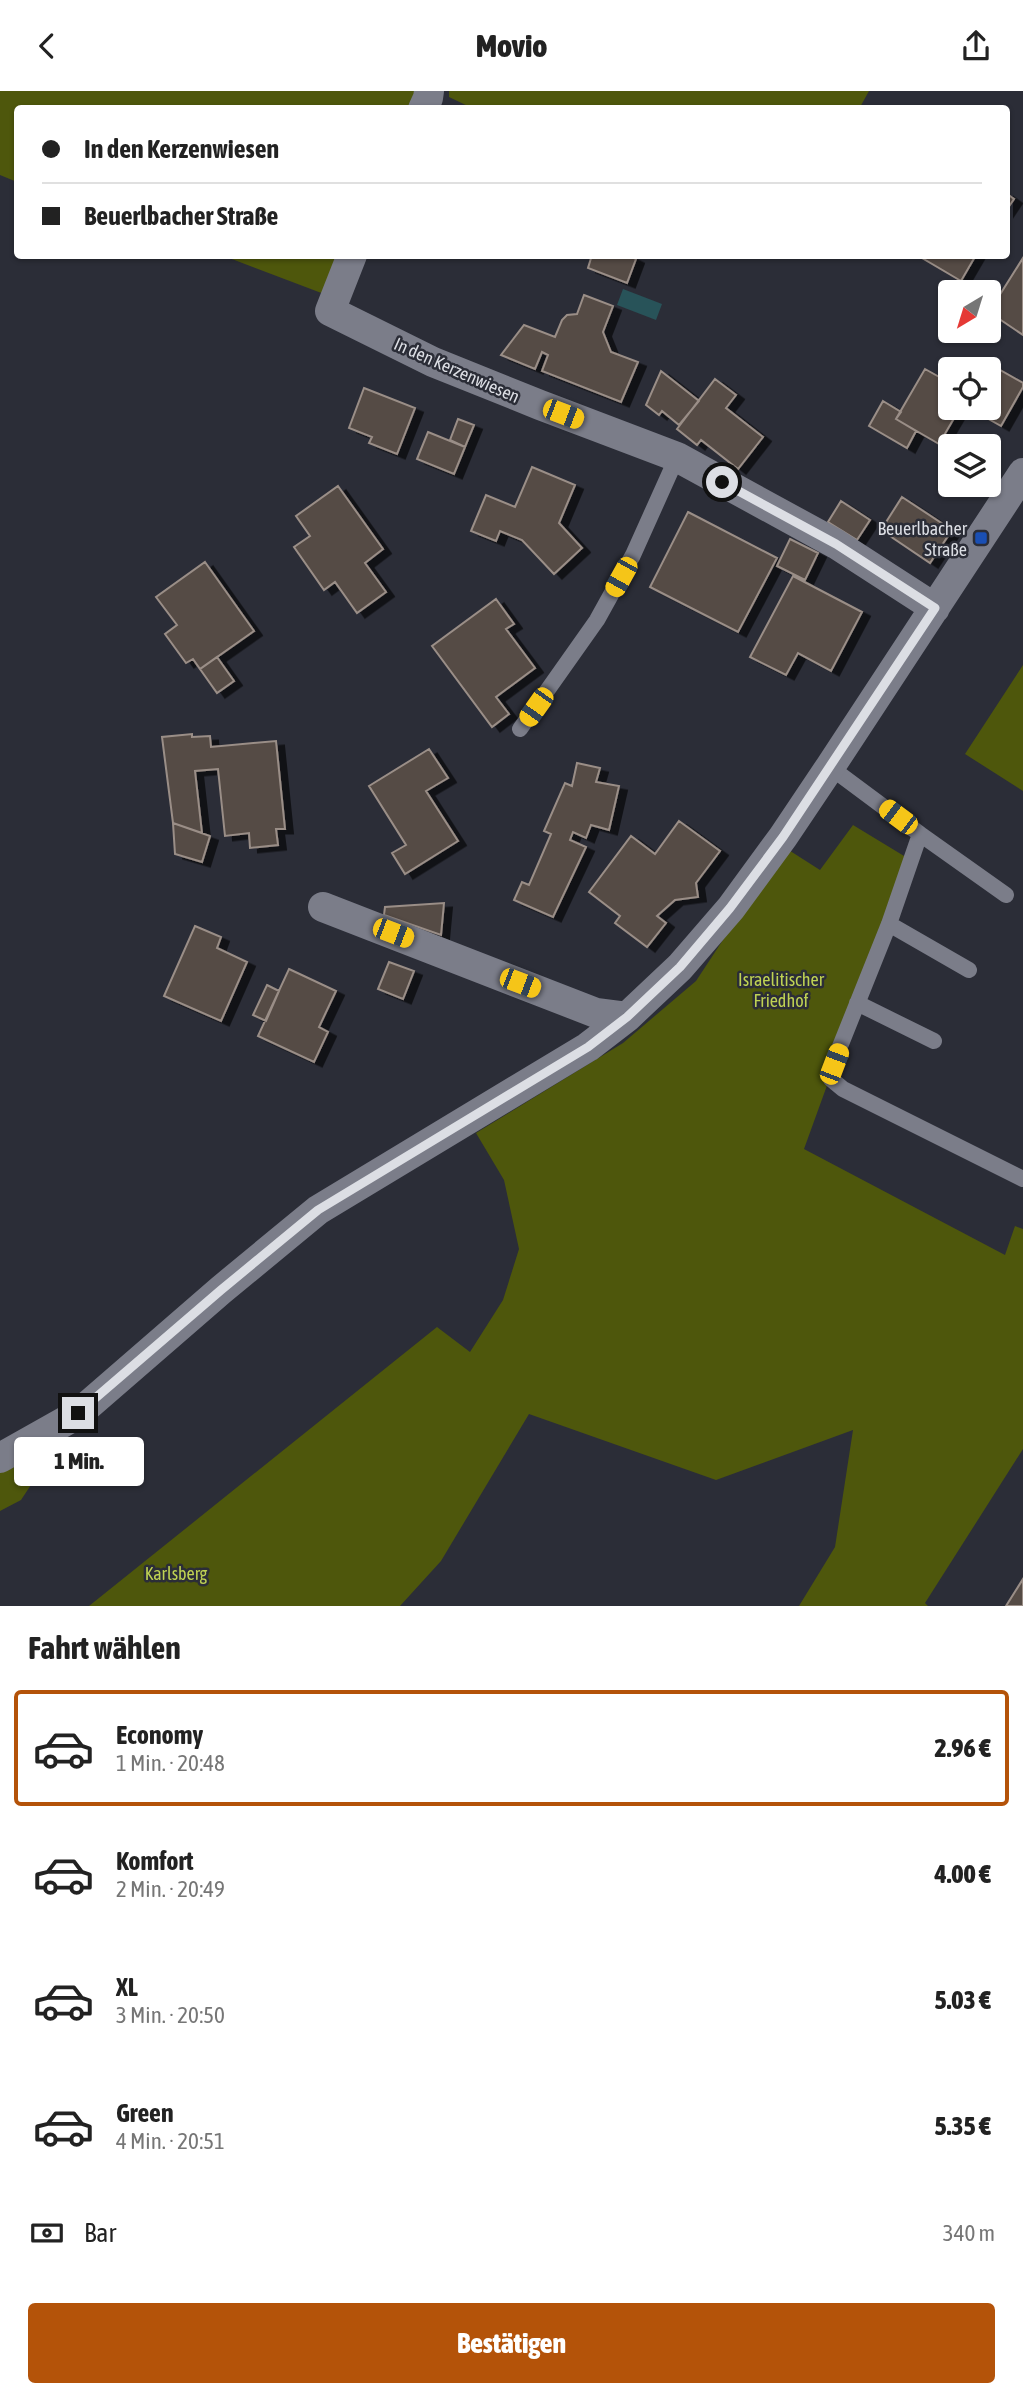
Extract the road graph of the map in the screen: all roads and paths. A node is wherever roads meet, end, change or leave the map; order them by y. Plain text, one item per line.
1 (350, 259) edge
2 (677, 457) junction
3 (1023, 473) edge
4 (935, 608) junction
5 (520, 729) dead end
6 (830, 767) junction
7 (920, 834) junction
8 (1006, 895) dead end
9 (323, 907) dead end
10 (889, 924) junction
11 (969, 970) dead end
12 (857, 1003) junction
13 (627, 1017) junction
14 (934, 1041) dead end
15 (1023, 1179) edge
16 (0, 1458) edge

1 - 2 street, In den Kerzenwiesen
2 - 4 street, In den Kerzenwiesen
2 - 5 lane
3 - 4 street
4 - 6 street
6 - 7 lane
6 - 13 street
7 - 8 lane
7 - 10 lane
9 - 13 street
10 - 11 lane
10 - 12 lane
12 - 14 lane
12 - 15 lane
13 - 16 street

